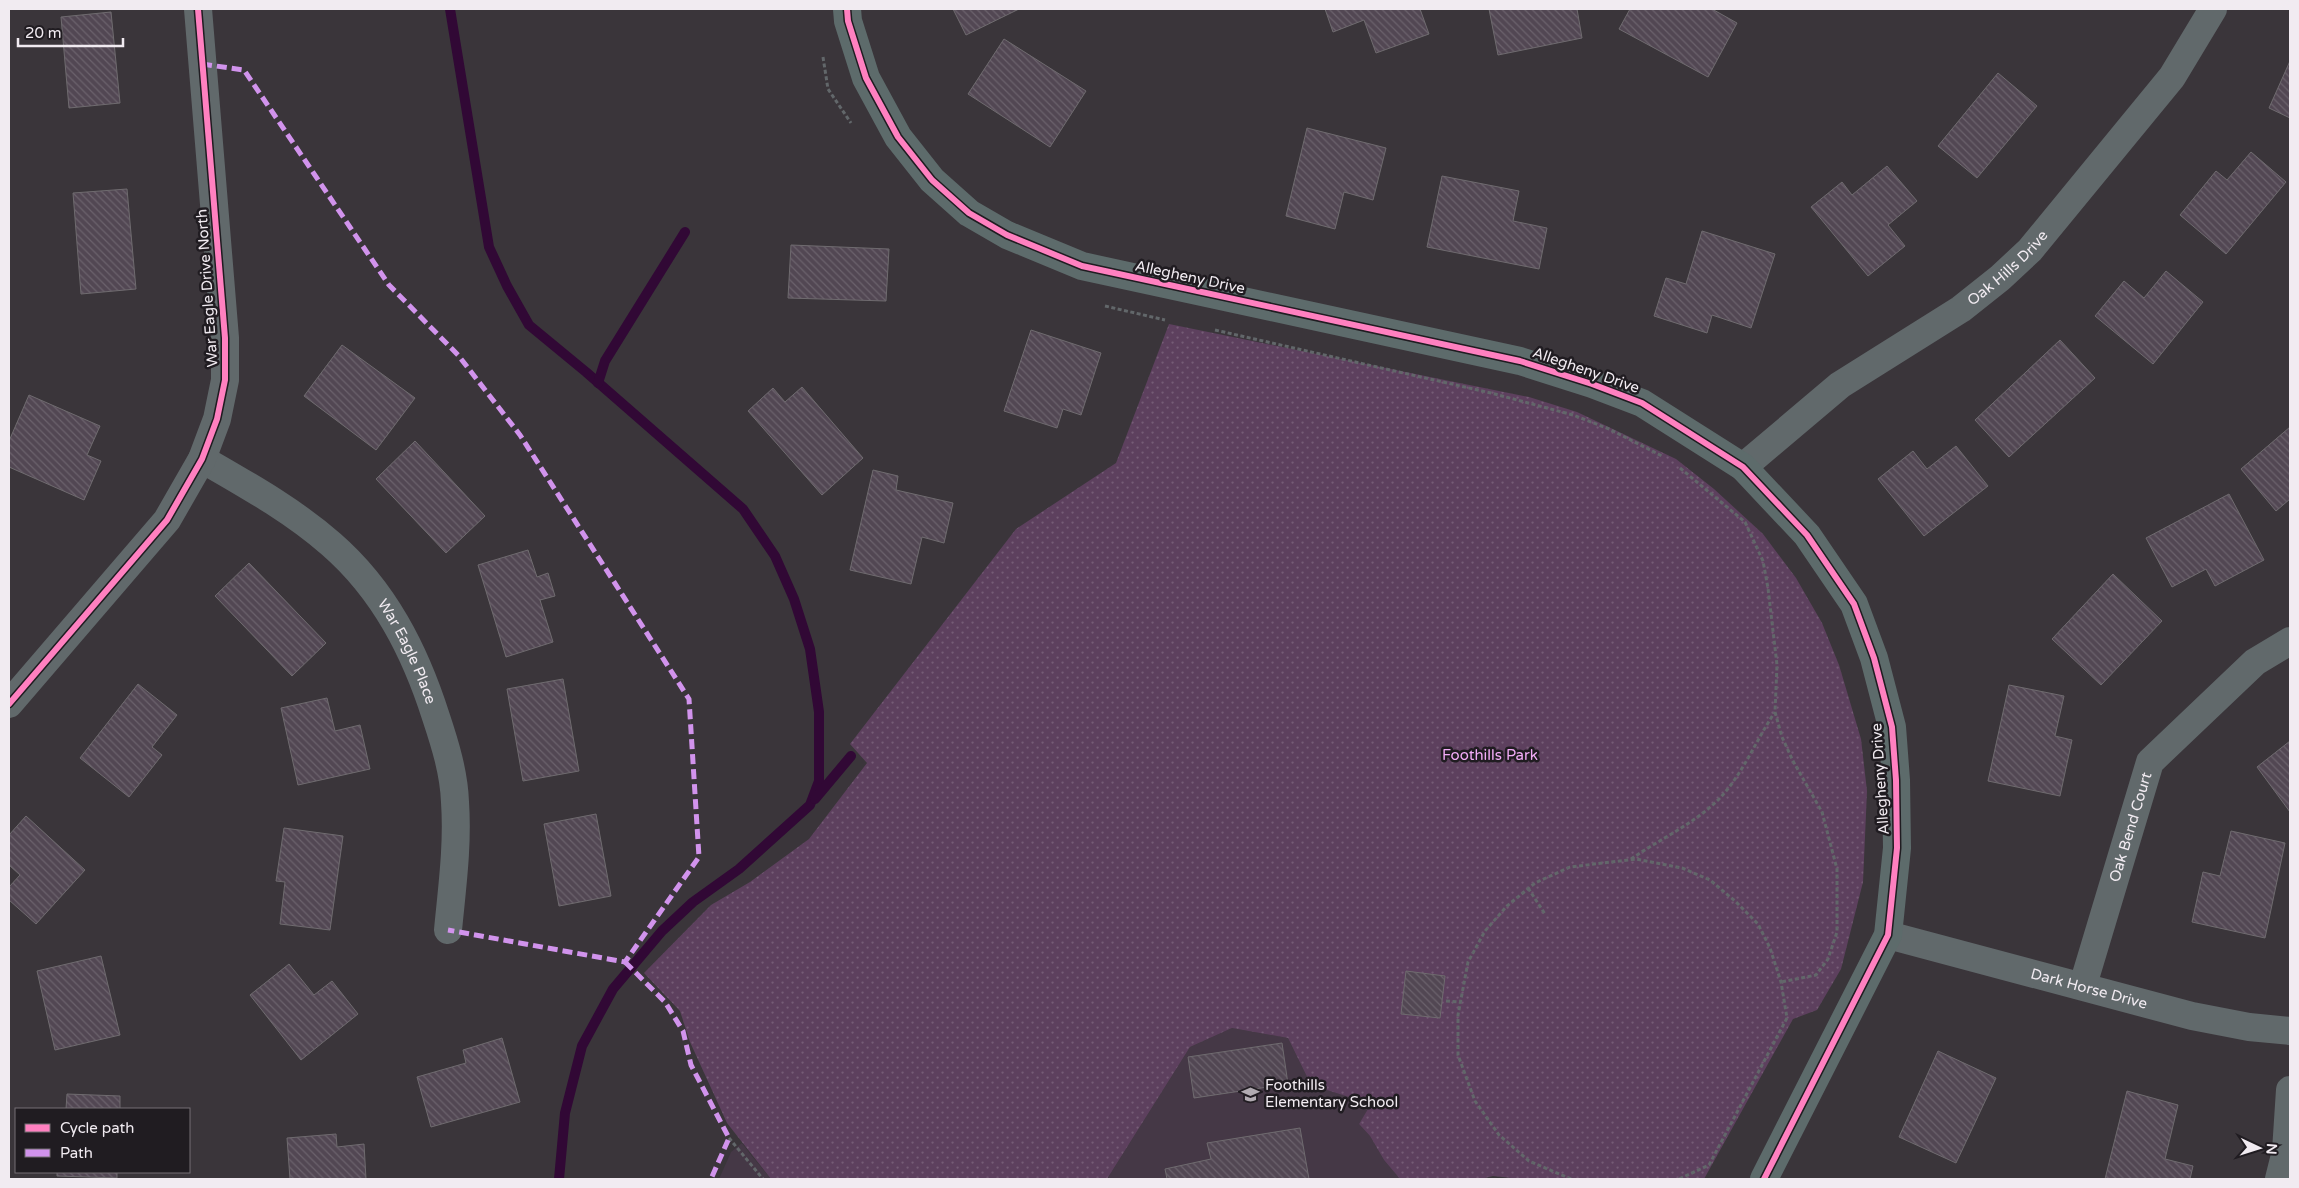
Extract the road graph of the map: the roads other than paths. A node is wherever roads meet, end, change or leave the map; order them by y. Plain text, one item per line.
1 (198, 9) edge
2 (847, 9) edge
3 (2213, 9) edge
4 (202, 459) junction
5 (1743, 467) junction
6 (2290, 641) edge
7 (9, 704) edge
8 (448, 930) dead end
9 (1888, 935) junction
10 (2083, 986) junction
11 (2290, 1031) edge
12 (2290, 1090) edge
13 (1764, 1179) edge
14 (2279, 1179) edge

1 - 4 street, War Eagle Drive North
2 - 5 street, Allegheny Drive
3 - 5 street, Oak Hills Drive
4 - 7 street, War Eagle Drive North
4 - 8 street, War Eagle Place
5 - 9 street, Allegheny Drive
6 - 10 street, Oak Bend Court
9 - 10 street, Dark Horse Drive
9 - 13 street, Allegheny Drive
10 - 11 street, Dark Horse Drive
12 - 14 street

